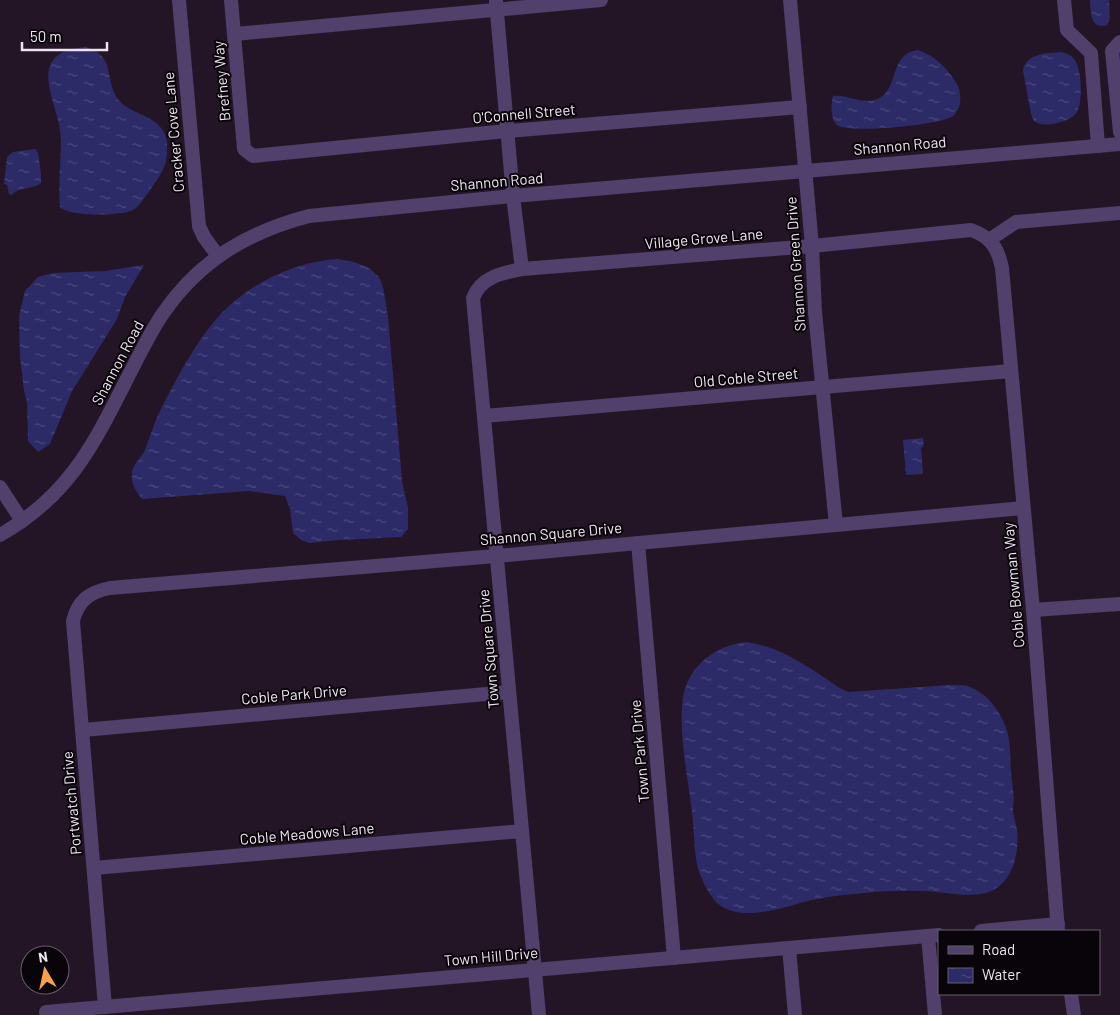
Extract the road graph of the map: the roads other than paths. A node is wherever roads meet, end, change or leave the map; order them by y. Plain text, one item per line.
1 (179, 0) edge
2 (231, 0) edge
3 (601, 0) edge
4 (790, 0) edge
5 (1064, 0) edge
6 (497, 5) edge
7 (234, 34) junction
8 (1116, 46) edge
9 (800, 108) junction
10 (507, 131) junction
11 (1120, 132) edge
12 (1120, 144) edge
13 (1098, 146) junction
14 (253, 156) joint
15 (806, 171) junction
16 (513, 196) junction
17 (1120, 213) edge
18 (989, 240) junction
19 (812, 246) junction
20 (218, 256) junction
21 (522, 269) junction
22 (482, 283) joint
23 (1011, 371) junction
24 (823, 388) junction
25 (484, 416) junction
26 (0, 487) edge
27 (1023, 508) junction
28 (22, 521) junction
29 (836, 525) junction
30 (0, 535) edge
31 (638, 543) junction
32 (496, 556) junction
33 (84, 598) joint
34 (1120, 604) edge
35 (1033, 610) junction
36 (509, 692) junction
37 (83, 730) junction
38 (522, 830) junction
39 (94, 868) junction
40 (1058, 928) edge
41 (1007, 930) edge
42 (933, 936) edge
43 (789, 948) junction
44 (674, 958) junction
45 (535, 969) junction
46 (1071, 995) edge
47 (105, 1007) junction
48 (46, 1012) dead end
49 (539, 1015) edge
50 (795, 1015) edge
51 (935, 1015) edge
52 (1074, 1015) edge

1 - 20 street, Cracker Cove Lane
2 - 7 street, Brefney Way
3 - 6 street
4 - 9 street, Shannon Green Drive
5 - 13 street
6 - 7 street
6 - 10 street
7 - 14 street, Brefney Way
8 - 11 street
9 - 10 street, O'Connell Street
9 - 15 street, Shannon Green Drive
10 - 14 street, O'Connell Street
10 - 16 street
12 - 13 street, Shannon Road
13 - 15 street, Shannon Road
15 - 16 street, Shannon Road
15 - 19 street, Shannon Green Drive
16 - 20 street, Shannon Road
16 - 21 street
17 - 18 street
18 - 19 street, Village Grove Lane
18 - 23 street, Coble Bowman Way
19 - 21 street, Village Grove Lane
19 - 24 street, Shannon Green Drive
20 - 28 street, Shannon Road
21 - 22 street, Village Grove Lane
22 - 25 street, Town Square Drive
23 - 24 street, Old Coble Street
23 - 27 street, Coble Bowman Way
24 - 25 street, Old Coble Street
24 - 29 street, Shannon Green Drive
25 - 32 street, Town Square Drive
26 - 28 street
27 - 29 street, Shannon Square Drive
27 - 35 street, Coble Bowman Way
28 - 30 street, Shannon Road
29 - 31 street, Shannon Square Drive
31 - 32 street, Shannon Square Drive
31 - 44 street, Town Park Drive
32 - 33 street, Shannon Square Drive
32 - 36 street, Town Square Drive
33 - 37 street, Portwatch Drive
34 - 35 street
35 - 40 street, Coble Bowman Way
36 - 37 street, Coble Park Drive
36 - 38 street, Town Square Drive
37 - 39 street, Portwatch Drive
38 - 39 street, Coble Meadows Lane
38 - 45 street, Town Square Drive
39 - 47 street, Portwatch Drive
40 - 41 street
42 - 43 street, Town Hill Drive
42 - 51 street
43 - 44 street, Town Hill Drive
43 - 50 street
44 - 45 street, Town Hill Drive
45 - 47 street, Town Hill Drive
45 - 49 street, Town Square Drive
46 - 52 street
47 - 48 street, Town Hill Drive

